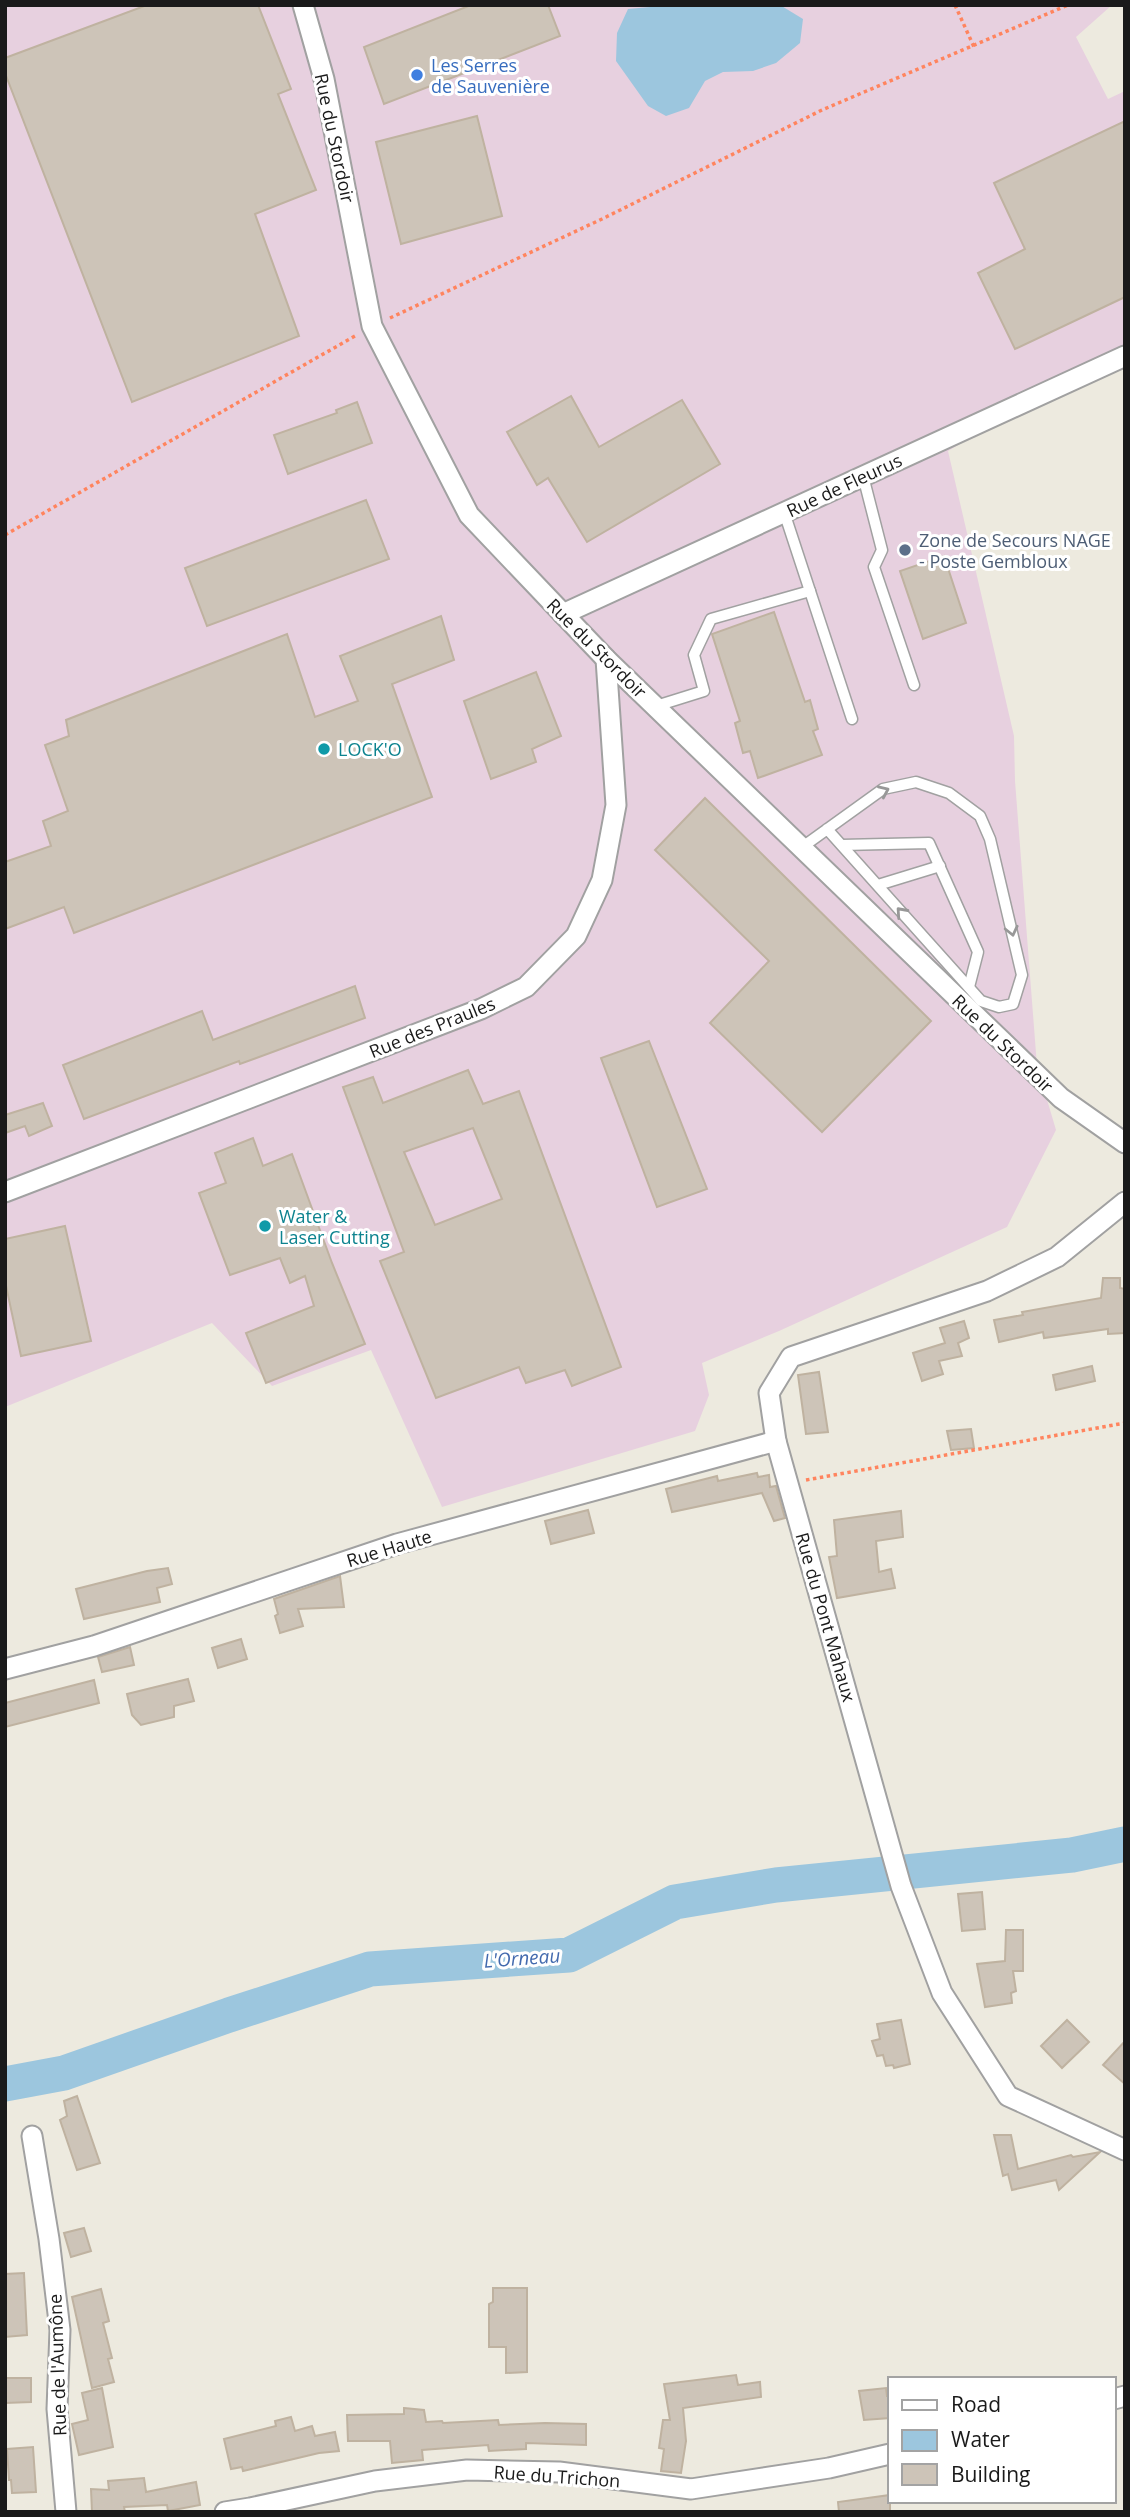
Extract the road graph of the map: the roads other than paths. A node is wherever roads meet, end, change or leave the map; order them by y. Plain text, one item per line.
1 (303, 5) edge
2 (1125, 355) edge
3 (863, 476) junction
4 (784, 512) junction
5 (810, 591) junction
6 (563, 614) junction
7 (606, 659) junction
8 (914, 685) dead end
9 (655, 707) junction
10 (852, 719) dead end
11 (827, 829) junction
12 (842, 845) junction
13 (801, 848) junction
14 (940, 866) junction
15 (877, 885) junction
16 (969, 987) junction
17 (1125, 1143) edge
18 (5, 1192) edge
19 (1125, 1202) edge
20 (776, 1441) junction
21 (5, 1669) edge
22 (32, 2136) dead end
23 (1125, 2150) edge
24 (888, 2454) edge
25 (66, 2512) edge
26 (225, 2512) edge

1 - 6 street, Rue du Stordoir
2 - 3 street, Rue de Fleurus
3 - 4 street, Rue de Fleurus
3 - 8 lane
4 - 5 lane
4 - 6 street, Rue de Fleurus
5 - 9 lane
5 - 10 lane
6 - 7 street, Rue du Stordoir
7 - 9 street, Rue du Stordoir
7 - 18 street, Rue des Praules
9 - 13 street, Rue du Stordoir
11 - 12 lane
11 - 13 lane
11 -> 16 lane
12 - 14 lane
12 - 15 lane
13 - 17 street, Rue du Stordoir
14 - 15 lane
14 - 16 lane
16 -> 15 lane
19 - 20 street, Rue du Pont Mahaux
20 - 21 street, Rue Haute
20 - 23 street, Rue du Pont Mahaux
22 - 25 street, Rue de l'Aumône
24 - 26 street, Rue du Trichon

